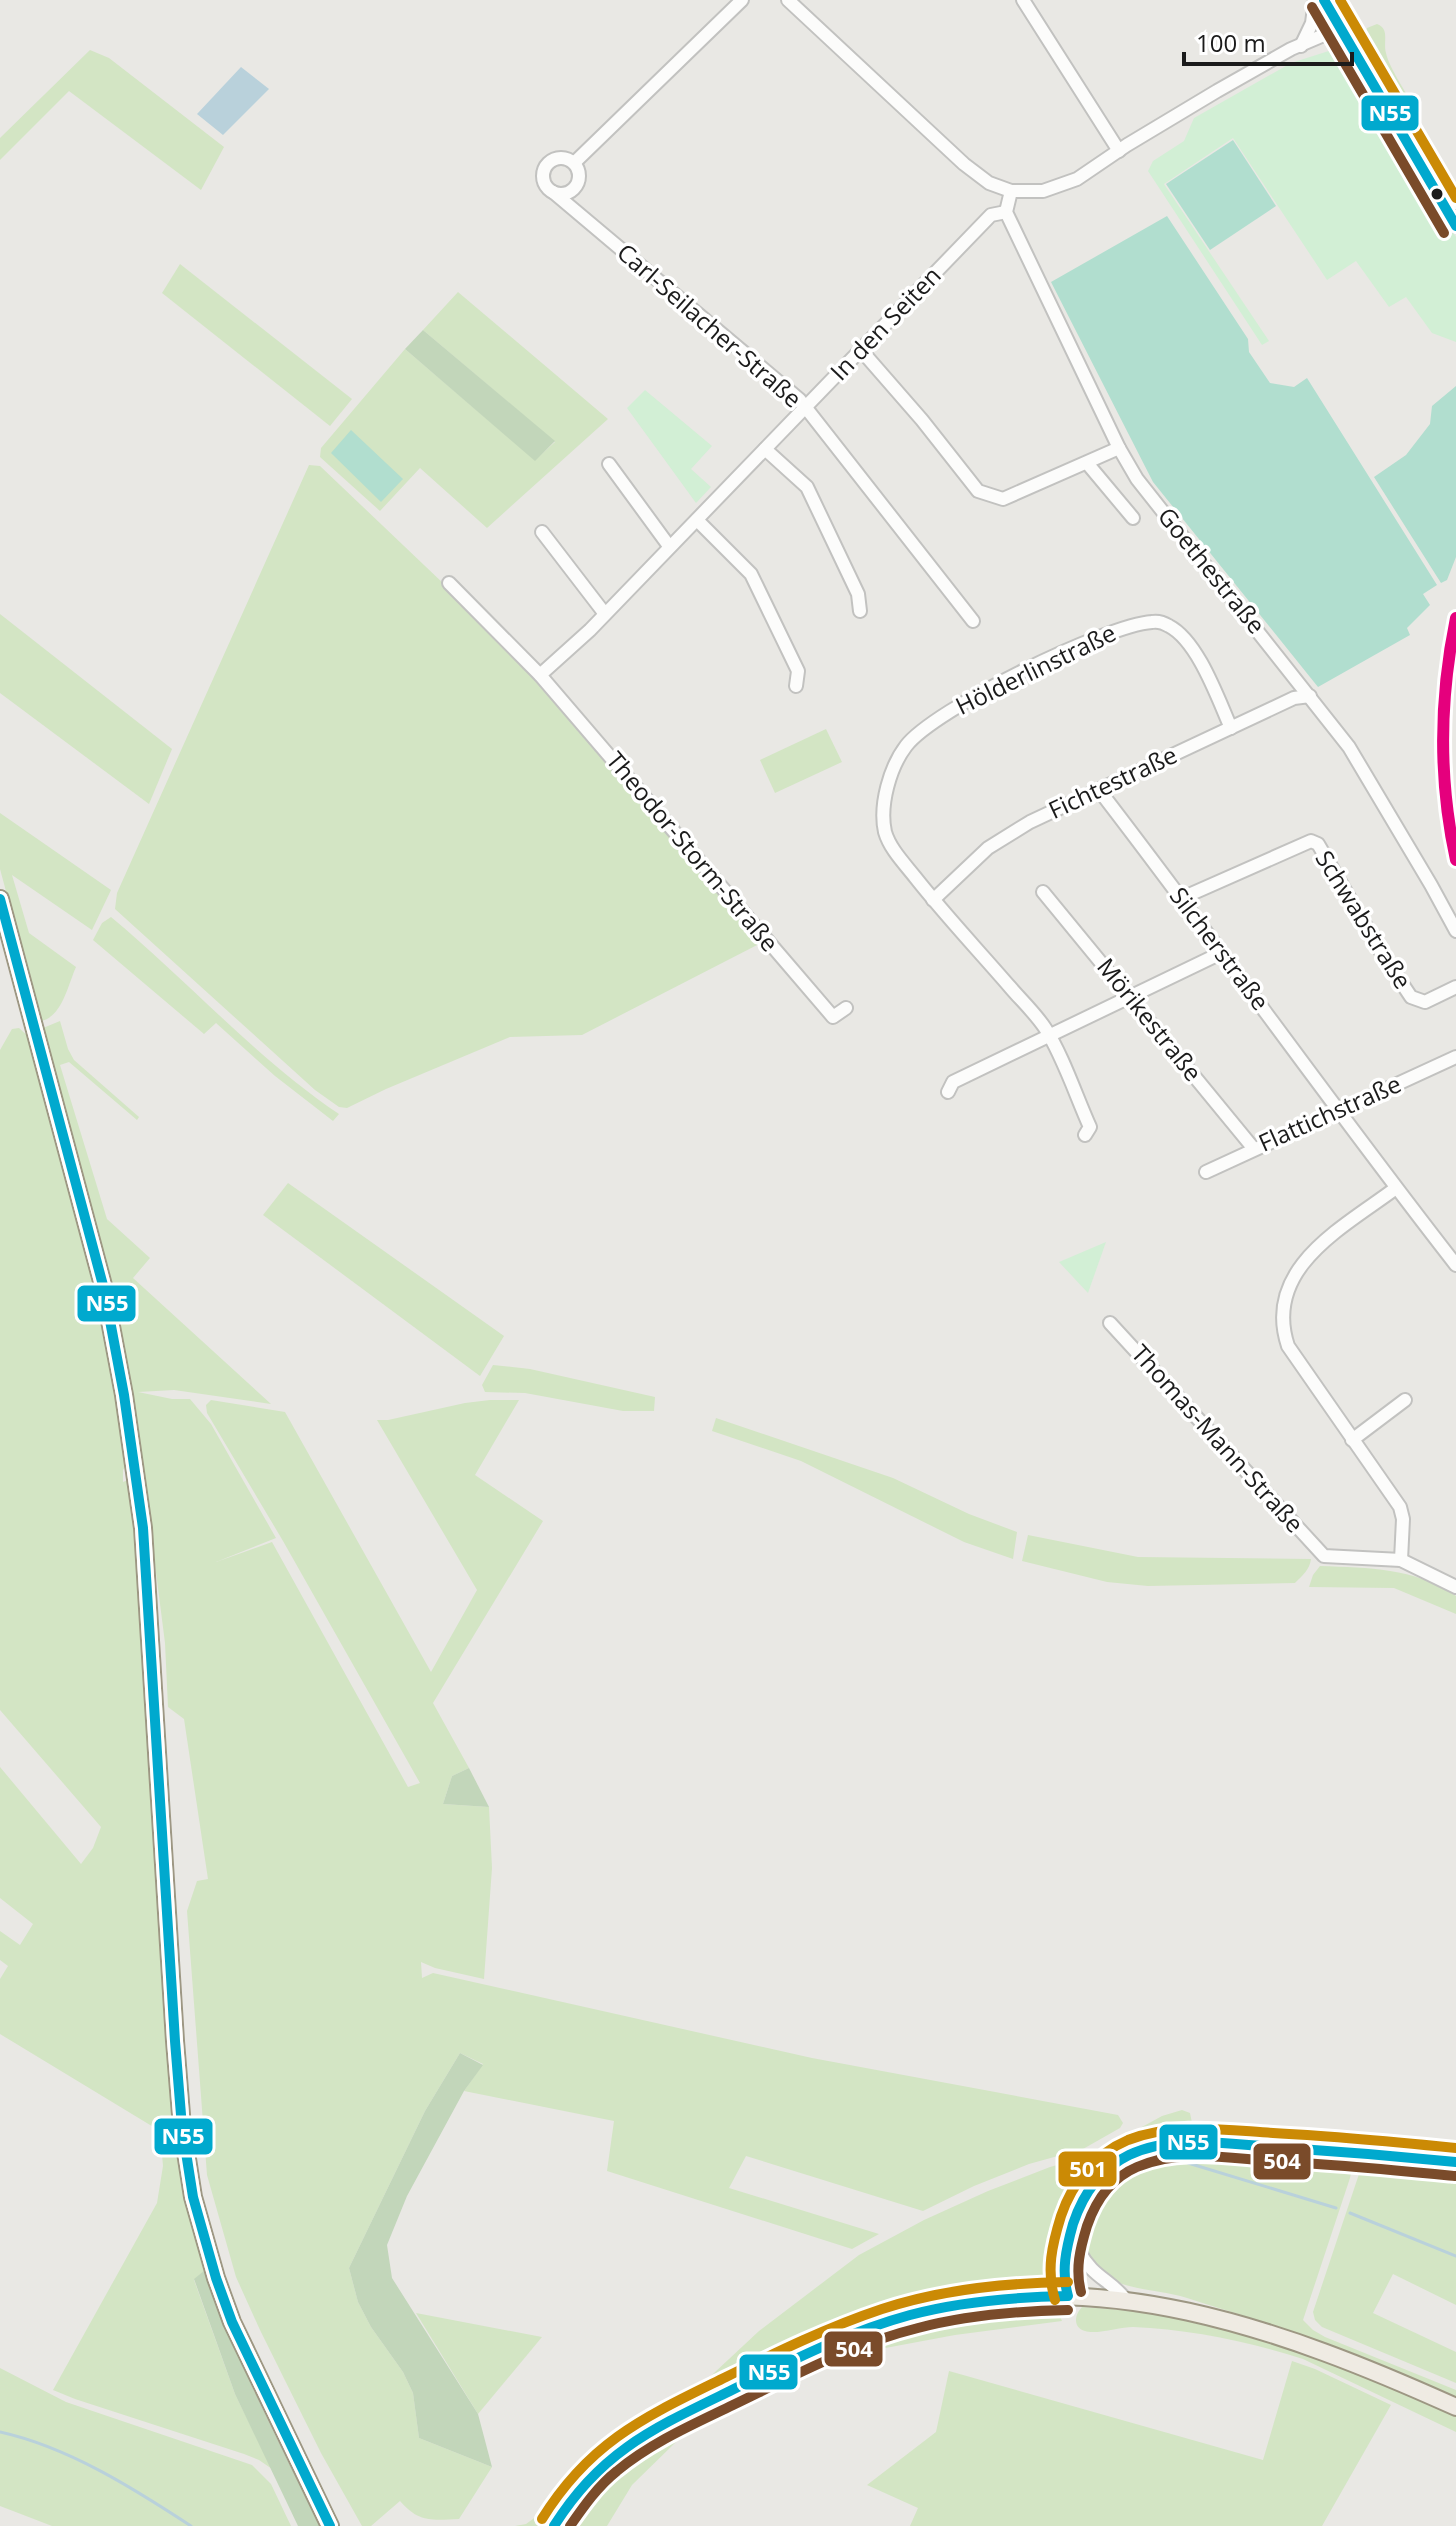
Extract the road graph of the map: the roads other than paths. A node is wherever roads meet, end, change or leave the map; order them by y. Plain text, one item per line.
1 (742, 0) edge
2 (788, 0) edge
3 (1023, 0) edge
4 (1315, 0) edge
5 (1324, 0) edge
6 (1338, 0) edge
7 (1346, 26) junction
8 (1300, 46) junction
9 (1119, 151) junction
10 (574, 163) junction
11 (1011, 191) junction
12 (553, 192) junction
13 (1456, 203) edge
14 (1006, 212) junction
15 (1456, 226) edge
16 (861, 350) junction
17 (805, 408) junction
18 (1119, 448) junction
19 (765, 449) junction
20 (1087, 463) junction
21 (609, 464) dead end
22 (1133, 518) dead end
23 (697, 520) junction
24 (542, 532) dead end
25 (669, 546) junction
26 (449, 583) dead end
27 (860, 611) dead end
28 (605, 614) junction
29 (973, 621) dead end
30 (540, 675) junction
31 (796, 686) dead end
32 (1310, 696) junction
33 (1231, 728) junction
34 (1099, 790) junction
35 (1043, 892) dead end
36 (1182, 898) junction
37 (0, 899) edge
38 (933, 900) junction
39 (1456, 931) edge
40 (1221, 953) junction
41 (1456, 987) edge
42 (1130, 996) junction
43 (846, 1008) dead end
44 (1049, 1036) junction
45 (1456, 1057) edge
46 (948, 1092) dead end
47 (1337, 1110) junction
48 (1085, 1135) dead end
49 (1254, 1149) junction
50 (1206, 1172) dead end
51 (1396, 1188) junction
52 (1456, 1265) edge
53 (1110, 1323) dead end
54 (1405, 1400) dead end
55 (1352, 1440) junction
56 (1401, 1560) junction
57 (1456, 1587) edge
58 (1456, 2162) edge
59 (1074, 2219) junction
60 (1077, 2248) junction
61 (1068, 2296) junction
62 (1126, 2300) junction
63 (1456, 2407) edge
64 (330, 2526) edge
65 (554, 2526) edge

1 - 10 street
2 - 11 street
3 - 9 street
4 - 8 street
5 - 7 street
6 - 7 street
7 - 8 street
7 - 13 street
7 - 15 street
8 - 9 street
9 - 11 street
10 - 12 street
10 - 12 street
11 - 14 street
12 - 17 street, Carl-Seilacher-Straße
14 - 16 street, In den Seiten
14 - 18 street, Goethestraße
16 - 17 street, In den Seiten
16 - 20 street
17 - 19 street, In den Seiten
17 - 29 street, Carl-Seilacher-Straße
18 - 20 street
18 - 32 street, Goethestraße
19 - 23 street, In den Seiten
19 - 27 street
20 - 22 street
21 - 25 street
23 - 25 street, In den Seiten
23 - 31 street
24 - 28 street
25 - 28 street, In den Seiten
26 - 30 street
28 - 30 street, In den Seiten
30 - 43 street, Theodor-Storm-Straße
32 - 33 street, Fichtestraße
32 - 39 street, Goethestraße
33 - 34 street, Fichtestraße
33 - 38 street, Hölderlinstraße
34 - 36 street, Silcherstraße
34 - 38 street, Fichtestraße
35 - 42 street, Mörikestraße
36 - 40 street, Silcherstraße
36 - 41 street, Schwabstraße
37 - 64 main road
38 - 44 street, Hölderlinstraße
40 - 42 street
40 - 47 street, Silcherstraße
42 - 44 street
42 - 49 street, Mörikestraße
44 - 46 street
44 - 48 street, Hölderlinstraße
45 - 47 street, Flattichstraße
47 - 49 street, Flattichstraße
47 - 51 street, Silcherstraße
49 - 50 street, Flattichstraße
51 - 52 street, Silcherstraße
51 - 55 street
53 - 56 street, Thomas-Mann-Straße
54 - 55 street
55 - 56 street
56 - 57 street
58 - 59 street
59 - 60 street
59 - 61 street
60 - 61 street
60 - 62 street
61 - 62 main road
61 - 65 main road
62 - 63 main road

